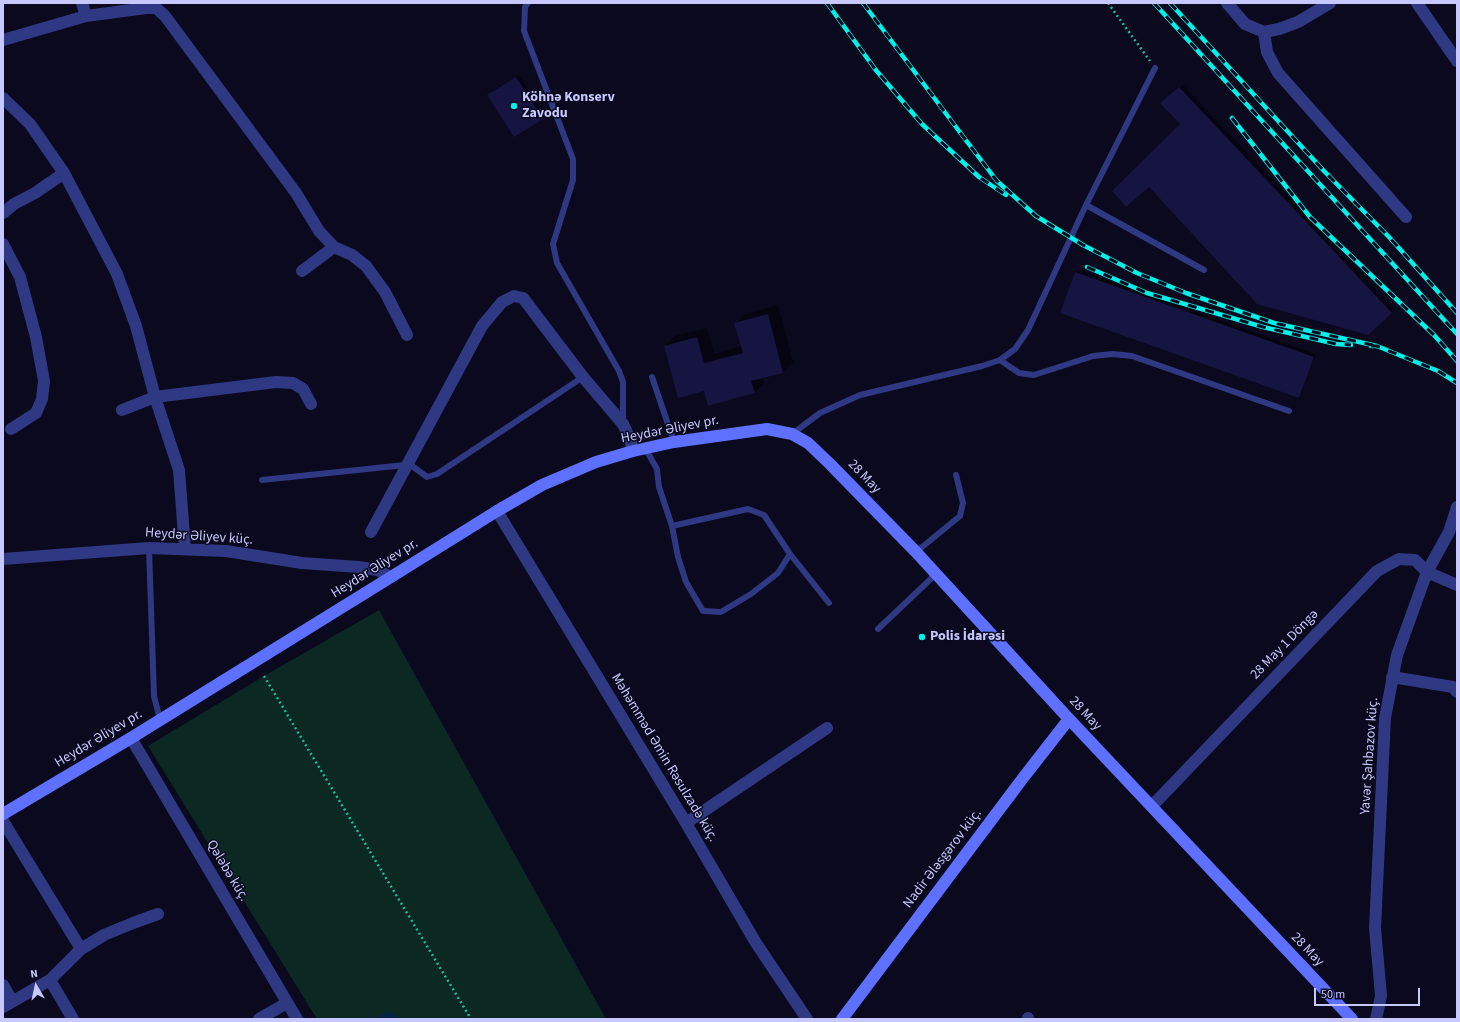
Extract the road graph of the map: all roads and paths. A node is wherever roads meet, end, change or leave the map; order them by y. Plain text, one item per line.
1 (82, 3) edge
2 (528, 3) edge
3 (1108, 3) edge
4 (1227, 3) edge
5 (1330, 3) edge
6 (1417, 3) edge
7 (86, 16) junction
8 (1264, 32) junction
9 (3, 40) edge
10 (1457, 61) edge
11 (1155, 68) joint
12 (3, 98) edge
13 (64, 174) junction
14 (1086, 205) junction
15 (3, 213) edge
16 (1406, 217) dead end
17 (3, 244) edge
18 (334, 247) junction
19 (1204, 270) dead end
20 (302, 271) dead end
21 (407, 335) dead end
22 (1000, 360) junction
23 (652, 377) dead end
24 (583, 378) junction
25 (155, 397) junction
26 (311, 404) dead end
27 (122, 410) dead end
28 (1289, 411) dead end
29 (623, 424) junction
30 (11, 429) dead end
31 (792, 434) junction
32 (674, 442) junction
33 (645, 448) junction
34 (633, 451) junction
35 (408, 463) junction
36 (956, 475) dead end
37 (262, 480) dead end
38 (1457, 507) edge
39 (497, 511) junction
40 (672, 526) junction
41 (370, 532) dead end
42 (149, 548) junction
43 (185, 549) junction
44 (916, 552) junction
45 (790, 554) junction
46 (3, 559) edge
47 (1427, 572) junction
48 (936, 574) junction
49 (391, 577) junction
50 (1457, 585) edge
51 (829, 603) dead end
52 (878, 629) dead end
53 (264, 676) dead end
54 (1392, 677) junction
55 (1457, 692) edge
56 (1069, 719) junction
57 (160, 720) junction
58 (827, 728) dead end
59 (131, 738) junction
60 (1152, 806) junction
61 (3, 814) edge
62 (3, 821) edge
63 (686, 823) junction
64 (158, 914) dead end
65 (81, 949) junction
66 (50, 980) junction
67 (3, 985) edge
68 (287, 1003) junction
69 (8, 1004) edge
70 (73, 1019) edge
71 (259, 1019) edge
72 (297, 1019) edge
73 (471, 1019) edge
74 (807, 1019) edge
75 (842, 1019) edge
76 (1352, 1019) edge
77 (1376, 1019) edge

1 - 7 street
2 - 29 lane
3 - 11 path
4 - 8 street
5 - 8 street
6 - 10 street
7 - 9 street
7 - 18 street
8 - 16 street
11 - 14 lane
12 - 13 street
13 - 15 street
13 - 25 street
14 - 19 lane
14 - 22 lane
17 - 30 street
18 - 20 street
18 - 21 street
22 - 28 lane
22 - 31 lane
23 - 32 lane
24 - 29 street
24 - 35 lane
24 - 35 street
25 - 26 street
25 - 27 street
25 - 43 street
29 - 34 street
31 - 32 main road, Heydər Əliyev pr.
31 - 44 main road, 28 May
32 - 33 main road, Heydər Əliyev pr.
33 - 34 main road, Heydər Əliyev pr.
33 - 40 lane
34 - 39 main road, Heydər Əliyev pr.
35 - 37 lane
35 - 41 street
36 - 44 lane
38 - 47 street, Yavər Şahbazov küç.
39 - 49 main road, Heydər Əliyev pr.
39 - 63 street, Məhəmməd Əmin Rəsulzadə küç.
40 - 45 lane
40 - 45 lane
42 - 43 street, Heydər Əliyev küç.
42 - 46 street, Heydər Əliyev küç.
42 - 57 lane
43 - 49 street, Heydər Əliyev küç.
44 - 48 main road, 28 May
45 - 51 lane
47 - 50 street, 28 May 1 Döngə
47 - 54 street, Yavər Şahbazov küç.
47 - 60 street, 28 May 1 Döngə
48 - 52 lane
48 - 56 main road, 28 May
49 - 57 main road, Heydər Əliyev pr.
53 - 73 path
54 - 55 street
54 - 77 street, Yavər Şahbazov küç.
56 - 60 main road, 28 May
56 - 75 main road, Nadir Ələsgərov küç.
57 - 59 main road, Heydər Əliyev pr.
58 - 63 street
59 - 61 main road, Heydər Əliyev pr.
59 - 68 street, Qələbə küç.
60 - 76 main road, 28 May
62 - 65 street
63 - 74 street, Məhəmməd Əmin Rəsulzadə küç.
64 - 65 street
65 - 66 street
66 - 69 street
66 - 70 street
67 - 69 street
68 - 71 street
68 - 72 street, Qələbə küç.

